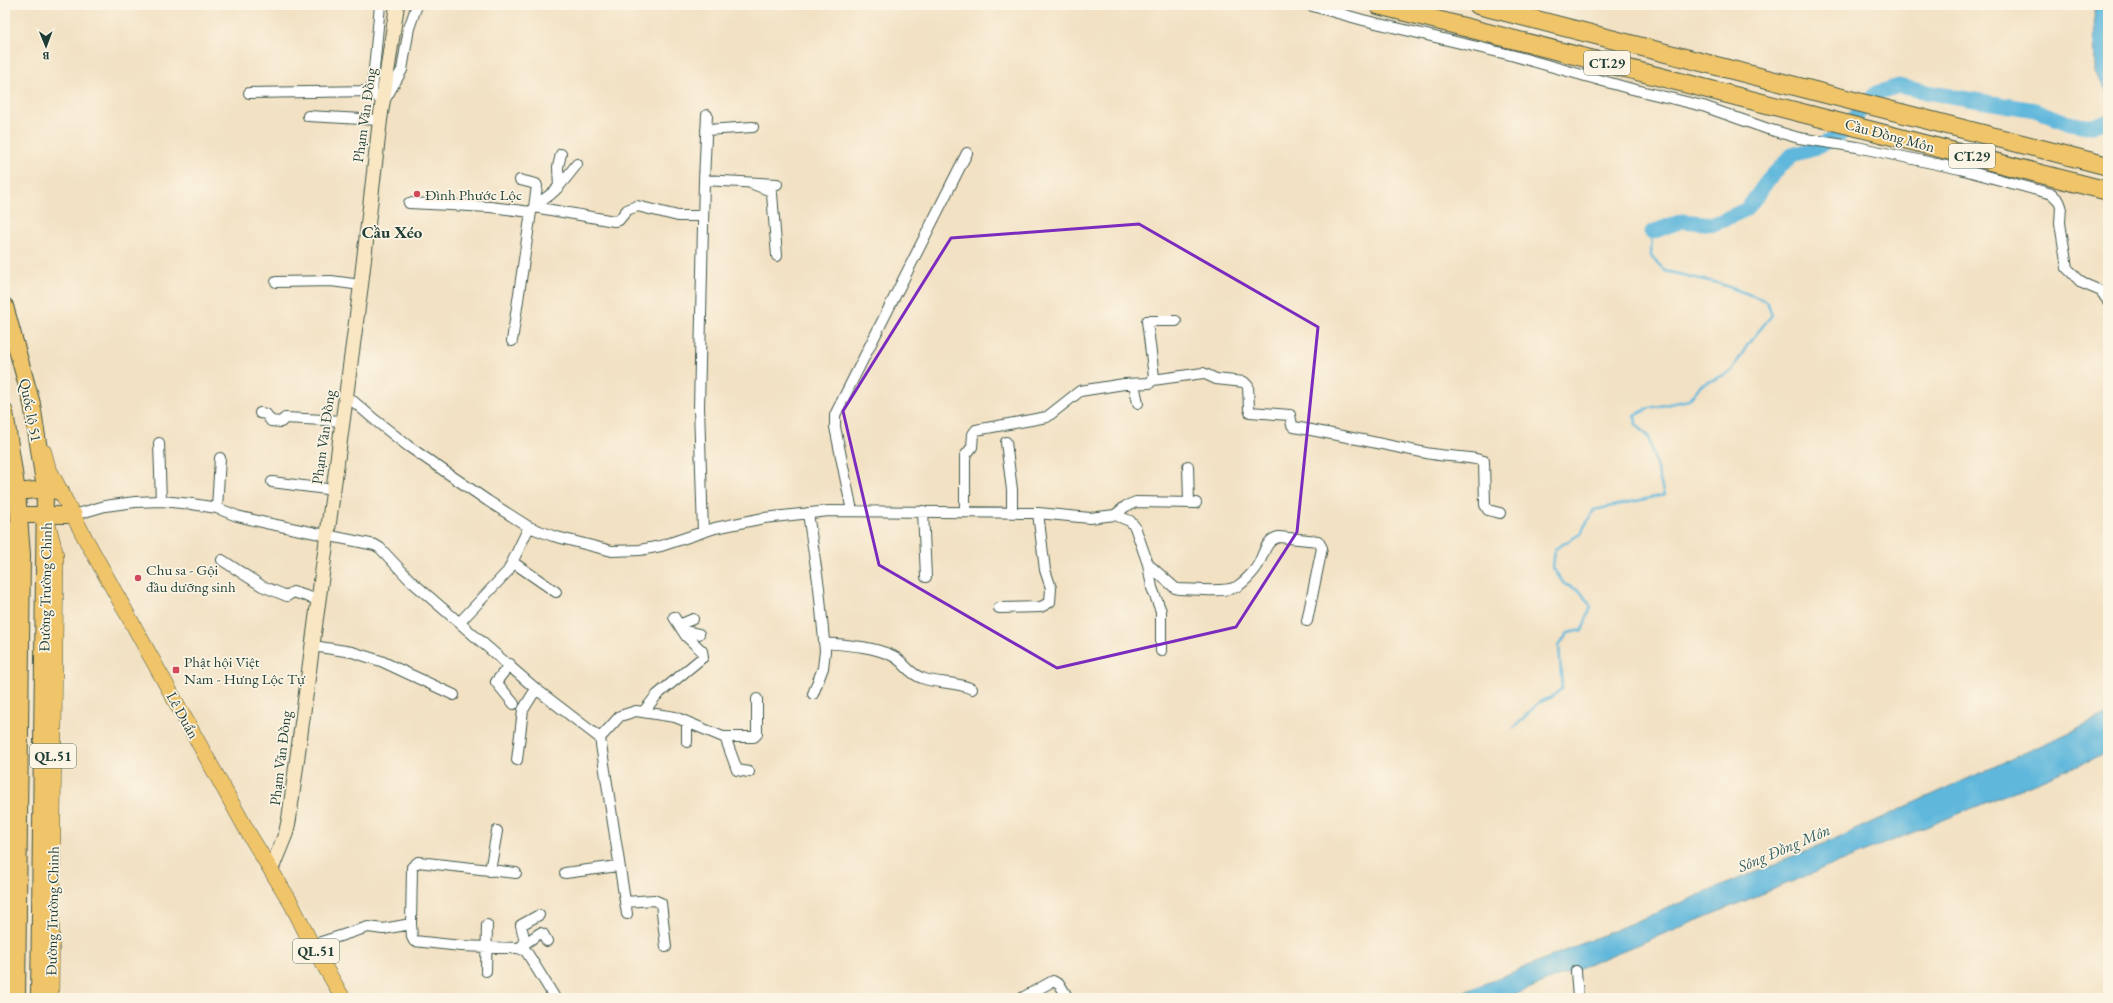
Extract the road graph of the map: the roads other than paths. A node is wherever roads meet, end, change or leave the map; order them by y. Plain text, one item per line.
1 (380, 5) edge
2 (397, 5) edge
3 (418, 5) edge
4 (1309, 5) edge
5 (1378, 5) edge
6 (1478, 5) edge
7 (372, 91) junction
8 (249, 94) dead end
9 (382, 103) junction
10 (707, 115) dead end
11 (308, 116) dead end
12 (380, 120) junction
13 (753, 127) dead end
14 (706, 130) junction
15 (967, 152) dead end
16 (561, 154) dead end
17 (577, 164) dead end
18 (2108, 166) edge
19 (520, 180) dead end
20 (704, 180) junction
21 (750, 183) junction
22 (777, 184) dead end
23 (559, 187) junction
24 (2108, 191) edge
25 (409, 203) dead end
26 (533, 208) junction
27 (703, 216) junction
28 (777, 256) dead end
29 (276, 282) dead end
30 (361, 285) junction
31 (2108, 301) edge
32 (5, 306) edge
33 (1176, 321) dead end
34 (512, 341) dead end
35 (1153, 380) junction
36 (1134, 384) junction
37 (346, 395) junction
38 (1138, 403) dead end
39 (5, 412) edge
40 (260, 414) dead end
41 (343, 421) junction
42 (36, 425) junction
43 (1006, 442) dead end
44 (159, 443) dead end
45 (220, 458) dead end
46 (1188, 466) dead end
47 (14, 470) joint
48 (272, 482) dead end
49 (45, 489) junction
50 (334, 490) junction
51 (17, 492) junction
52 (61, 492) junction
53 (161, 501) junction
54 (217, 508) junction
55 (852, 511) junction
56 (923, 512) junction
57 (965, 512) junction
58 (1012, 512) junction
59 (808, 513) junction
60 (1038, 513) junction
61 (1500, 513) dead end
62 (19, 515) junction
63 (46, 515) junction
64 (74, 515) junction
65 (1115, 515) junction
66 (529, 527) junction
67 (703, 532) junction
68 (327, 537) junction
69 (222, 560) dead end
70 (514, 563) junction
71 (1148, 564) junction
72 (8, 568) edge
73 (926, 577) dead end
74 (556, 592) dead end
75 (319, 600) junction
76 (999, 608) dead end
77 (693, 619) dead end
78 (1307, 621) dead end
79 (460, 622) junction
80 (678, 624) junction
81 (699, 634) dead end
82 (824, 643) junction
83 (313, 646) junction
84 (1161, 651) dead end
85 (510, 664) junction
86 (7, 665) edge
87 (536, 689) junction
88 (972, 689) dead end
89 (813, 694) dead end
90 (454, 695) dead end
91 (757, 699) dead end
92 (514, 704) dead end
93 (644, 711) junction
94 (687, 722) junction
95 (725, 737) junction
96 (600, 738) junction
97 (687, 742) dead end
98 (517, 760) dead end
99 (749, 772) dead end
100 (497, 831) dead end
101 (618, 866) junction
102 (271, 870) junction
103 (490, 871) junction
104 (516, 873) dead end
105 (565, 874) dead end
106 (46, 881) junction
107 (625, 902) junction
108 (627, 914) dead end
109 (539, 915) dead end
110 (411, 924) junction
111 (487, 924) dead end
112 (547, 941) dead end
113 (312, 945) junction
114 (521, 945) junction
115 (486, 947) junction
116 (666, 947) dead end
117 (486, 971) dead end
118 (1576, 971) dead end
119 (6, 998) edge
120 (17, 998) edge
121 (39, 998) edge
122 (50, 998) edge
123 (343, 998) edge
124 (556, 998) edge
125 (1022, 998) edge
126 (1068, 998) edge
127 (1578, 998) edge

1 - 7 street
2 - 9 main road, Phạm Văn Đồng
3 - 9 street
4 - 31 street
5 - 24 highway, Cầu Đồng Môn / CT.29
6 - 18 highway, Cầu Đồng Môn / CT.29
7 - 8 street
7 - 9 street
9 - 12 main road, Phạm Văn Đồng
10 - 14 street
11 - 12 street
12 - 30 main road, Phạm Văn Đồng
13 - 14 street
14 - 20 street
15 - 55 street
16 - 23 street
17 - 23 street
19 - 26 street
20 - 21 street
20 - 27 street
21 - 22 street
21 - 28 street
23 - 26 street
25 - 26 street
26 - 27 street
26 - 34 street
27 - 67 street
29 - 30 street
30 - 37 main road, Phạm Văn Đồng
32 - 42 highway, Quốc lộ 51 / QL.51
33 - 35 street
35 - 36 street
35 - 61 street
36 - 38 street
36 - 57 street
37 - 41 main road, Phạm Văn Đồng
37 - 66 street
39 - 47 highway, Quốc lộ 51 / QL.51
40 - 41 street
41 - 50 main road, Phạm Văn Đồng
42 - 49 highway, Quốc lộ 51 / QL.51
42 - 52 main road, Lê Duẩn / QL.51
43 - 58 street
44 - 53 street
45 - 54 street
46 - 65 street
47 - 51 highway, Đường Trường Chinh / QL.51
48 - 50 street
49 - 51 highway
49 - 52 highway
49 - 63 highway, Quốc lộ 51 / QL.51
50 - 68 main road, Phạm Văn Đồng
51 - 62 highway, Đường Trường Chinh / QL.51
52 - 64 main road, Lê Duẩn / QL.51
53 - 54 street
53 - 64 street
54 - 68 street
55 - 56 street
55 - 59 street
56 - 57 street
56 - 73 street
57 - 58 street
58 - 60 street
59 - 67 street
59 - 82 street
60 - 65 street
60 - 76 street
62 - 63 highway
62 - 72 main road, Đường Trường Chinh / QL.51
62 - 120 highway, Đường Trường Chinh / QL.51
63 - 64 highway
63 - 106 highway, Đường Trường Chinh / QL.51
64 - 102 main road, Lê Duẩn / QL.51
65 - 71 street
66 - 67 street
66 - 70 street
68 - 75 main road, Phạm Văn Đồng
68 - 79 street
69 - 75 street
70 - 74 street
70 - 79 street
71 - 78 street
71 - 84 street
72 - 86 main road, Đường Trường Chinh / QL.51
75 - 83 main road, Phạm Văn Đồng
77 - 80 street
79 - 85 street
80 - 81 street
80 - 93 street
82 - 88 street
82 - 89 street
83 - 90 street
83 - 102 main road, Phạm Văn Đồng
85 - 87 street
85 - 92 street
86 - 119 main road, Đường Trường Chinh / QL.51
87 - 96 street
87 - 98 street
91 - 95 street
93 - 94 street
93 - 96 street
94 - 95 street
94 - 97 street
95 - 99 street
96 - 101 street
100 - 103 street
101 - 105 street
101 - 107 street
102 - 113 main road, Lê Duẩn / QL.51
103 - 104 street
103 - 110 street
106 - 121 highway, Đường Trường Chinh / QL.51
106 - 122 main road, Đường Trường Chinh / QL.51
107 - 108 street
107 - 116 street
109 - 114 street
110 - 113 street
110 - 115 street
111 - 115 street
112 - 114 street
113 - 123 main road, Lê Duẩn / QL.51
114 - 115 street
114 - 124 street
115 - 117 street
118 - 127 street
125 - 126 street

